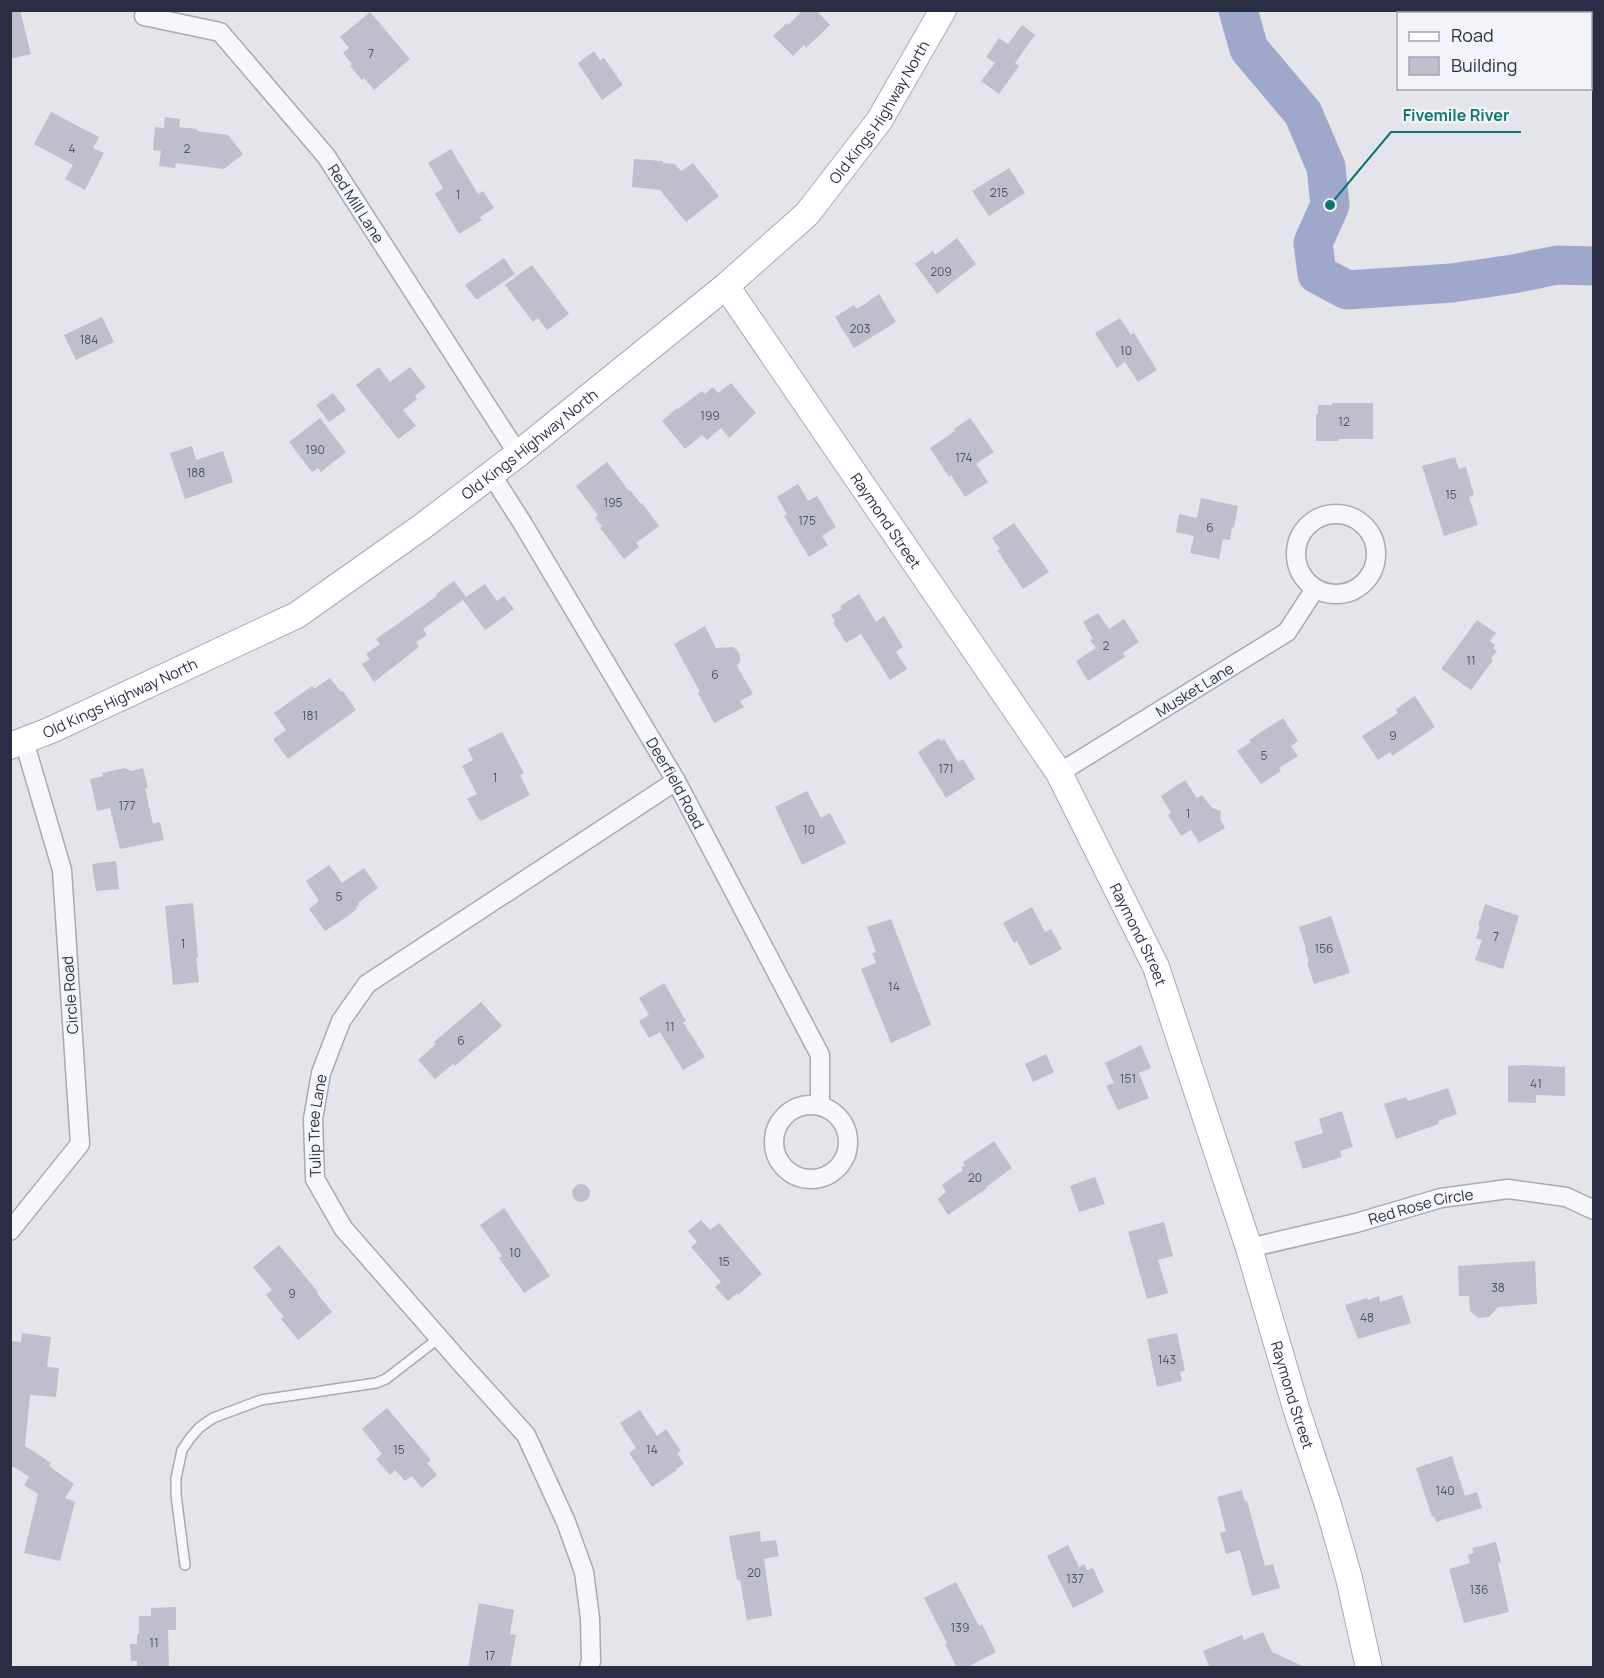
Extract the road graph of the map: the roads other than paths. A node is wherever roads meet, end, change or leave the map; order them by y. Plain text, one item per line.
1 (943, 10) edge
2 (144, 16) dead end
3 (726, 286) junction
4 (519, 454) junction
5 (491, 474) junction
6 (1315, 589) junction
7 (17, 743) edge
8 (1059, 773) junction
9 (676, 781) junction
10 (820, 1106) junction
11 (1593, 1210) edge
12 (10, 1231) edge
13 (1249, 1248) junction
14 (439, 1338) junction
15 (185, 1565) dead end
16 (589, 1668) edge
17 (1369, 1668) edge

1 - 3 street, Old Kings Highway North
2 - 4 street, Red Mill Lane
3 - 4 street, Old Kings Highway North
3 - 8 street, Raymond Street
4 - 5 street, Old Kings Highway North
5 - 7 street, Old Kings Highway North
5 - 9 street, Deerfield Road
6 - 6 street
6 - 8 street, Musket Lane
7 - 12 street, Circle Road
8 - 13 street, Raymond Street
9 - 10 street, Deerfield Road
9 - 14 street, Tulip Tree Lane
10 - 10 street
11 - 13 street, Red Rose Circle
13 - 17 street, Raymond Street
14 - 15 lane
14 - 16 street, Tulip Tree Lane

